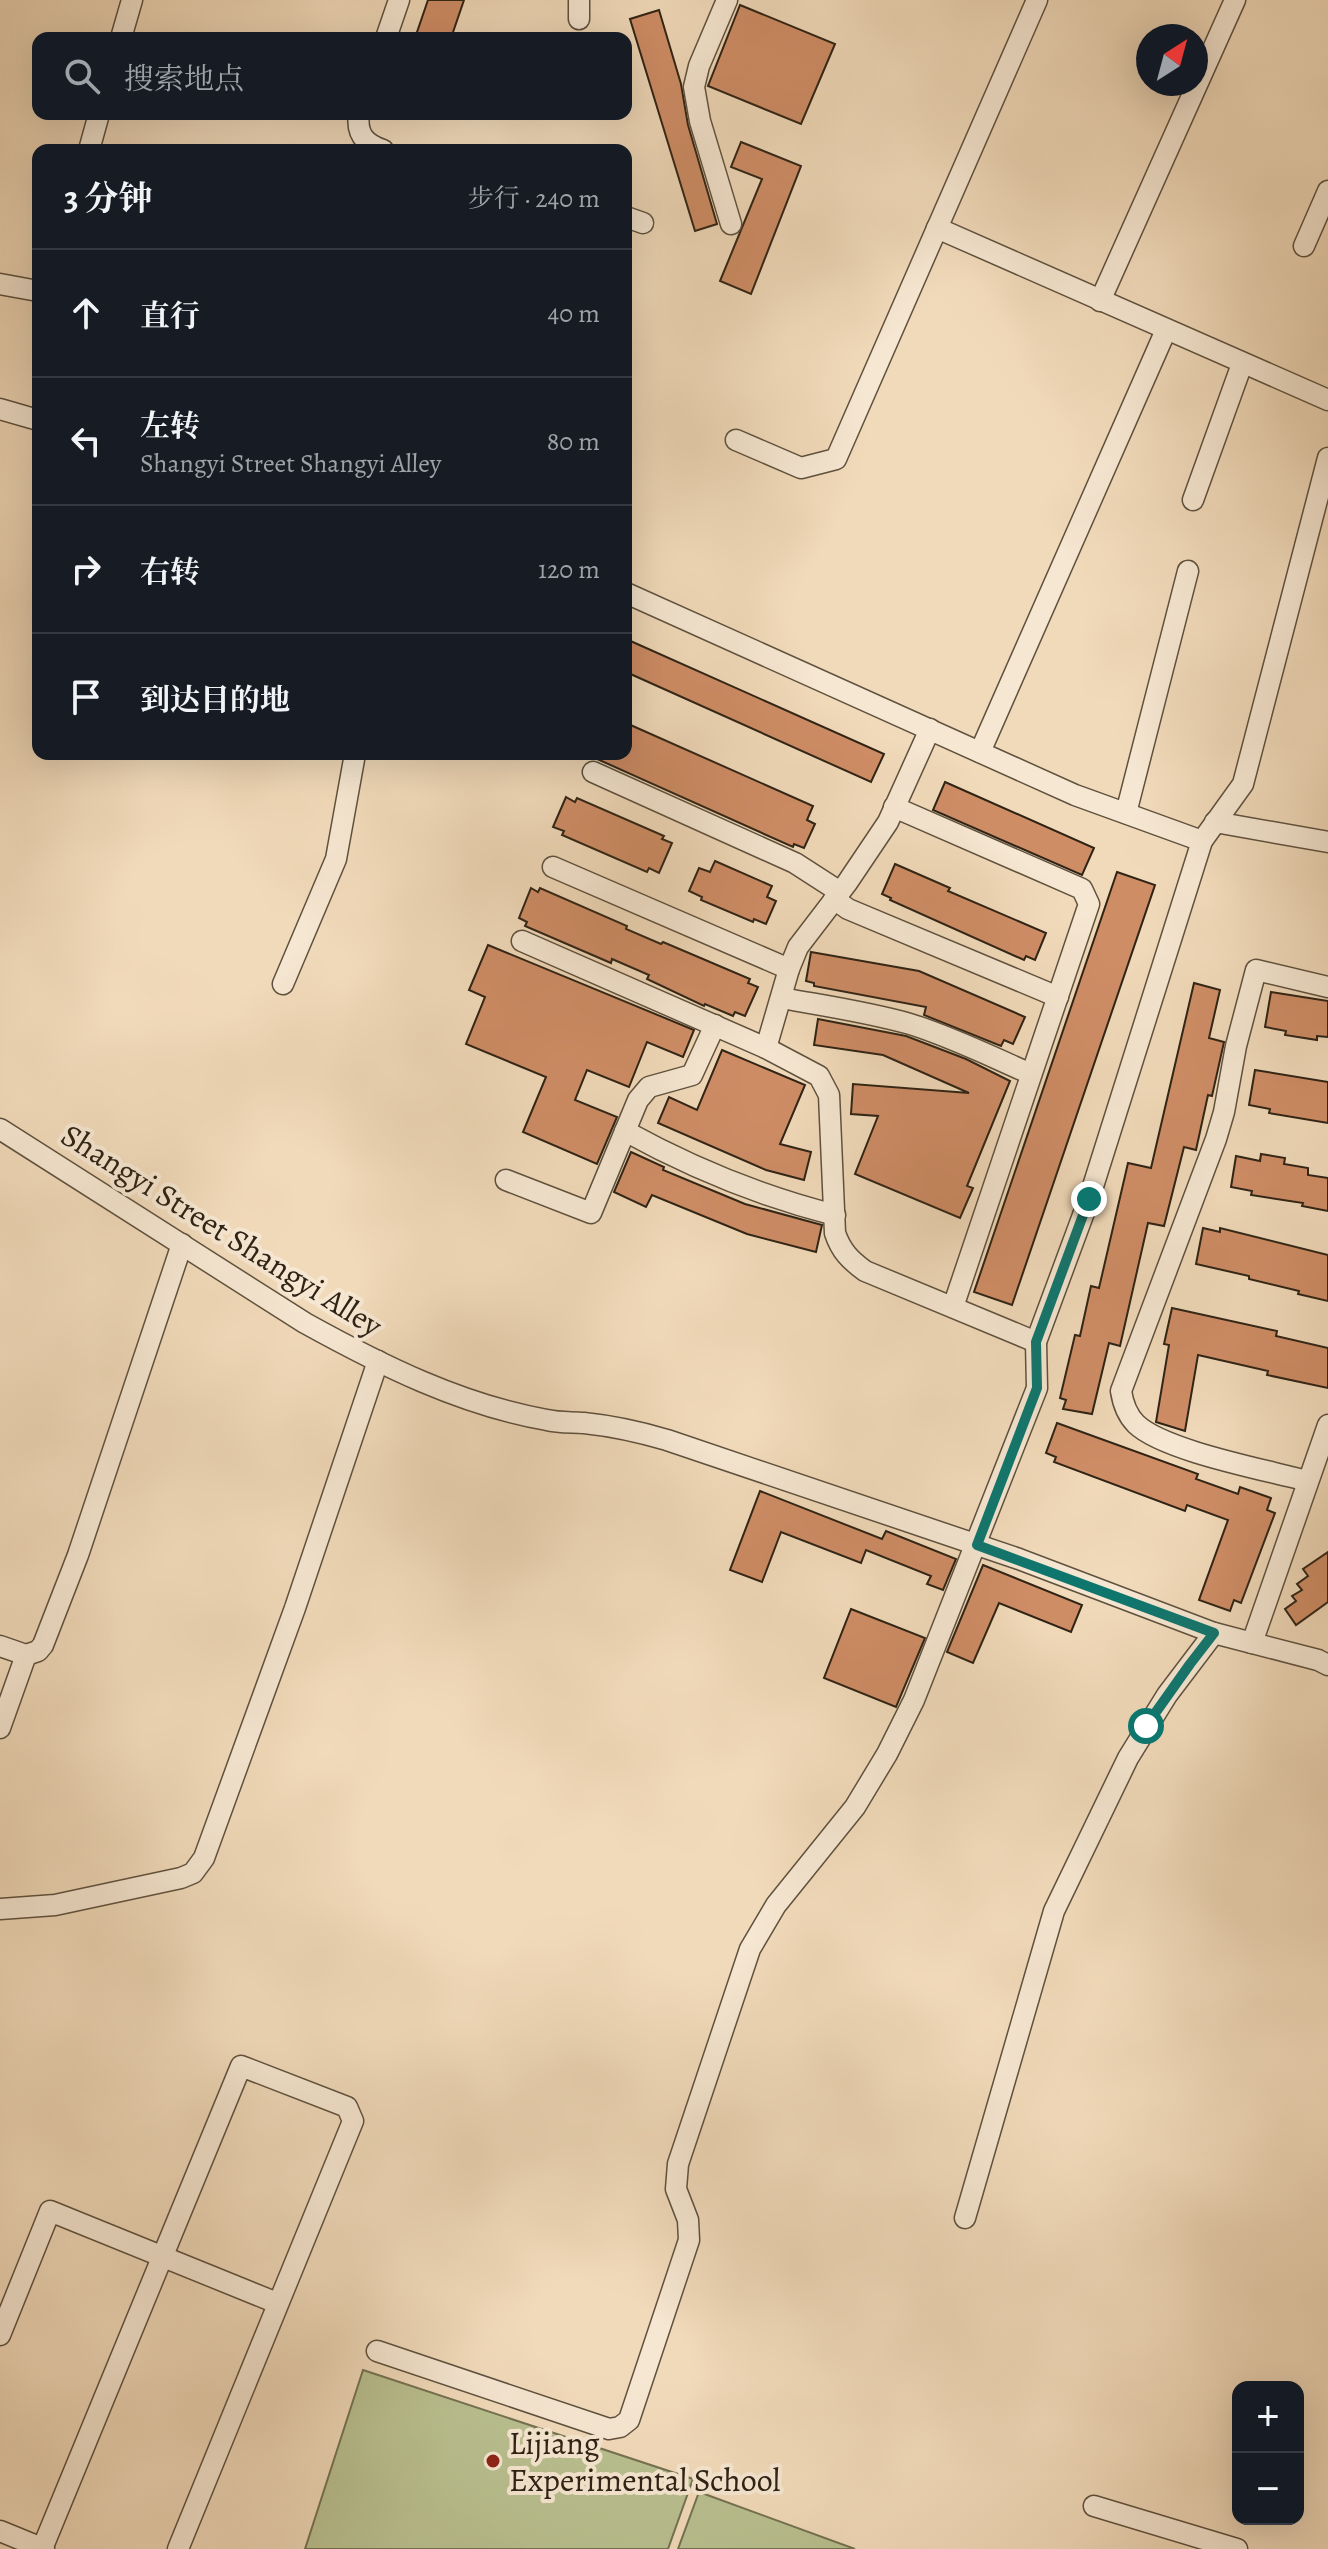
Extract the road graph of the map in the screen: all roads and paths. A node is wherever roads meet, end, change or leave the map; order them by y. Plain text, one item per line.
1 (132, 0) edge
2 (399, 0) edge
3 (727, 0) edge
4 (1037, 0) edge
5 (1235, 0) edge
6 (123, 32) edge
7 (388, 32) edge
8 (97, 120) edge
9 (359, 120) edge
10 (91, 144) edge
11 (368, 144) edge
12 (1328, 191) edge
13 (731, 224) dead end
14 (937, 228) junction
15 (1304, 246) dead end
16 (0, 284) edge
17 (32, 290) edge
18 (1100, 301) junction
19 (1166, 330) junction
20 (1242, 364) junction
21 (1328, 400) edge
22 (0, 409) edge
23 (32, 418) edge
24 (736, 440) dead end
25 (1328, 458) edge
26 (1193, 500) dead end
27 (1188, 571) dead end
28 (632, 596) edge
29 (930, 729) junction
30 (980, 752) junction
31 (354, 760) edge
32 (593, 772) dead end
33 (894, 807) junction
34 (1126, 813) junction
35 (1215, 822) junction
36 (1202, 841) junction
37 (1328, 842) edge
38 (553, 867) dead end
39 (837, 896) junction
40 (522, 941) dead end
41 (789, 969) junction
42 (283, 984) dead end
43 (1328, 987) edge
44 (1058, 997) junction
45 (782, 998) junction
46 (715, 1025) junction
47 (766, 1048) junction
48 (1031, 1074) junction
49 (0, 1129) edge
50 (625, 1131) junction
51 (506, 1180) dead end
52 (835, 1215) junction
53 (182, 1244) junction
54 (953, 1307) junction
55 (1036, 1342) junction
56 (378, 1361) junction
57 (1328, 1425) edge
58 (1307, 1481) junction
59 (977, 1545) junction
60 (1214, 1633) junction
61 (1252, 1643) junction
62 (0, 1646) edge
63 (26, 1655) junction
64 (1328, 1665) edge
65 (0, 1728) edge
66 (0, 1909) edge
67 (965, 2218) dead end
68 (163, 2256) junction
69 (277, 2303) junction
70 (0, 2335) edge
71 (377, 2351) dead end
72 (1094, 2506) dead end
73 (0, 2531) edge
74 (43, 2549) edge
75 (178, 2549) edge
76 (1237, 2549) edge

1 - 6 street
2 - 7 street
3 - 13 street
4 - 14 street
5 - 18 street
8 - 10 street
9 - 11 street
12 - 15 street
14 - 18 street
14 - 24 street
16 - 17 street
18 - 19 street
19 - 20 street
19 - 30 street
20 - 21 street
20 - 26 street
22 - 23 street
25 - 35 street
27 - 34 street
28 - 29 street
29 - 30 street
29 - 33 street
30 - 34 street
31 - 42 street
32 - 39 street
33 - 39 street
33 - 44 street
34 - 36 street
35 - 36 street
35 - 37 street
36 - 55 street
38 - 41 street
39 - 41 street
39 - 44 street
40 - 46 street
41 - 45 street
43 - 58 street
44 - 48 street
45 - 47 street
45 - 48 street
46 - 47 street
46 - 50 street
47 - 52 street
48 - 54 street
49 - 53 street, Shangyi Street Shangyi Alley
50 - 51 street
50 - 52 street
52 - 54 street
53 - 56 street, Shangyi Street Shangyi Alley
53 - 63 street
54 - 55 street
55 - 59 street
56 - 59 street, Shangyi Street Shangyi Alley
56 - 66 street
57 - 58 street
58 - 61 street
59 - 60 street, Shangyi Street Shangyi Alley
59 - 71 street
60 - 61 street, Shangyi Street Shangyi Alley
60 - 67 street
61 - 64 street, Shangyi Street Shangyi Alley
62 - 63 street
63 - 65 street
68 - 69 street
68 - 69 street
68 - 70 street
68 - 74 street
69 - 75 street
72 - 76 street
73 - 74 street

